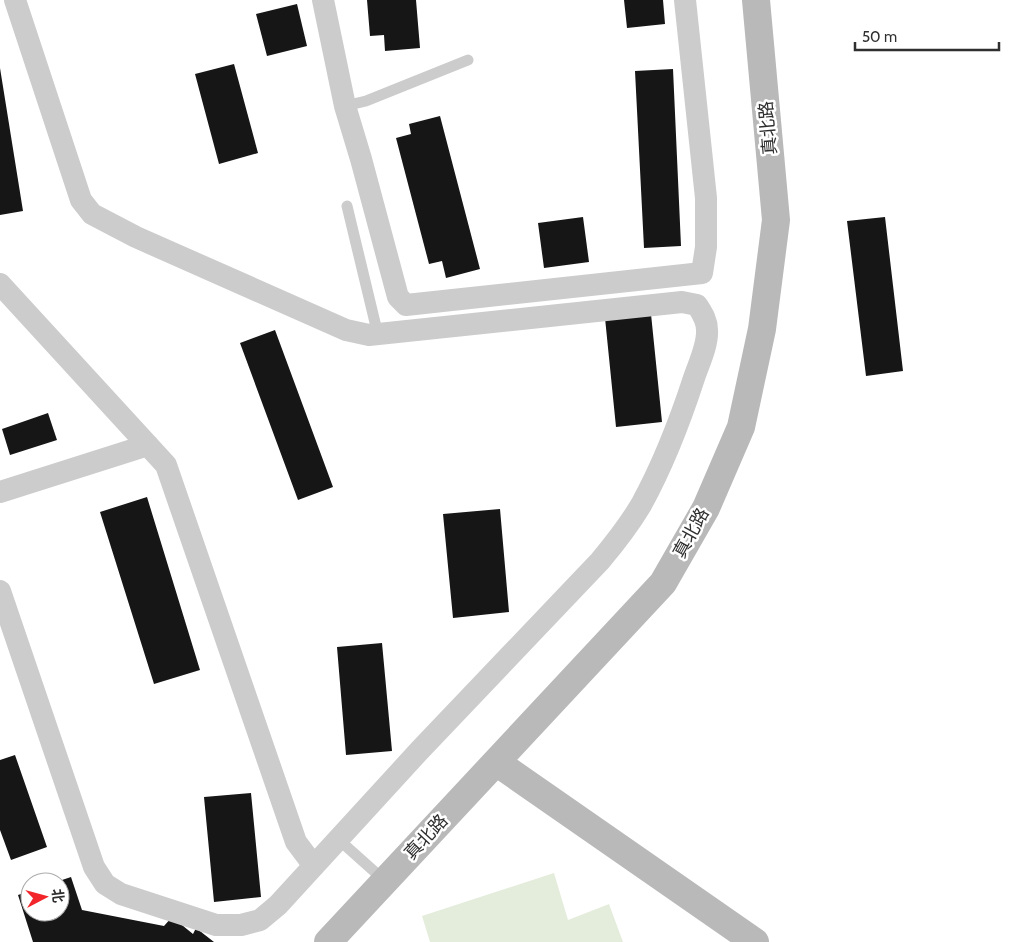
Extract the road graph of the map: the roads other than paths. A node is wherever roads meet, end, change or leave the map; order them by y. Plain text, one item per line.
1 (15, 0) edge
2 (323, 0) edge
3 (685, 0) edge
4 (756, 0) edge
5 (468, 60) dead end
6 (345, 106) junction
7 (348, 206) dead end
8 (0, 284) edge
9 (378, 335) junction
10 (148, 445) junction
11 (0, 492) edge
12 (0, 591) edge
13 (496, 762) junction
14 (338, 839) junction
15 (314, 866) junction
16 (385, 881) junction
17 (328, 942) edge
18 (754, 942) edge

1 - 9 street
2 - 6 street
3 - 6 street
4 - 13 street, 真北路
5 - 6 lane
7 - 9 lane
8 - 10 street
9 - 14 street
10 - 11 street
10 - 15 street
12 - 15 street
13 - 16 street, 真北路
13 - 18 street
14 - 15 street
14 - 16 lane
16 - 17 street, 真北路

